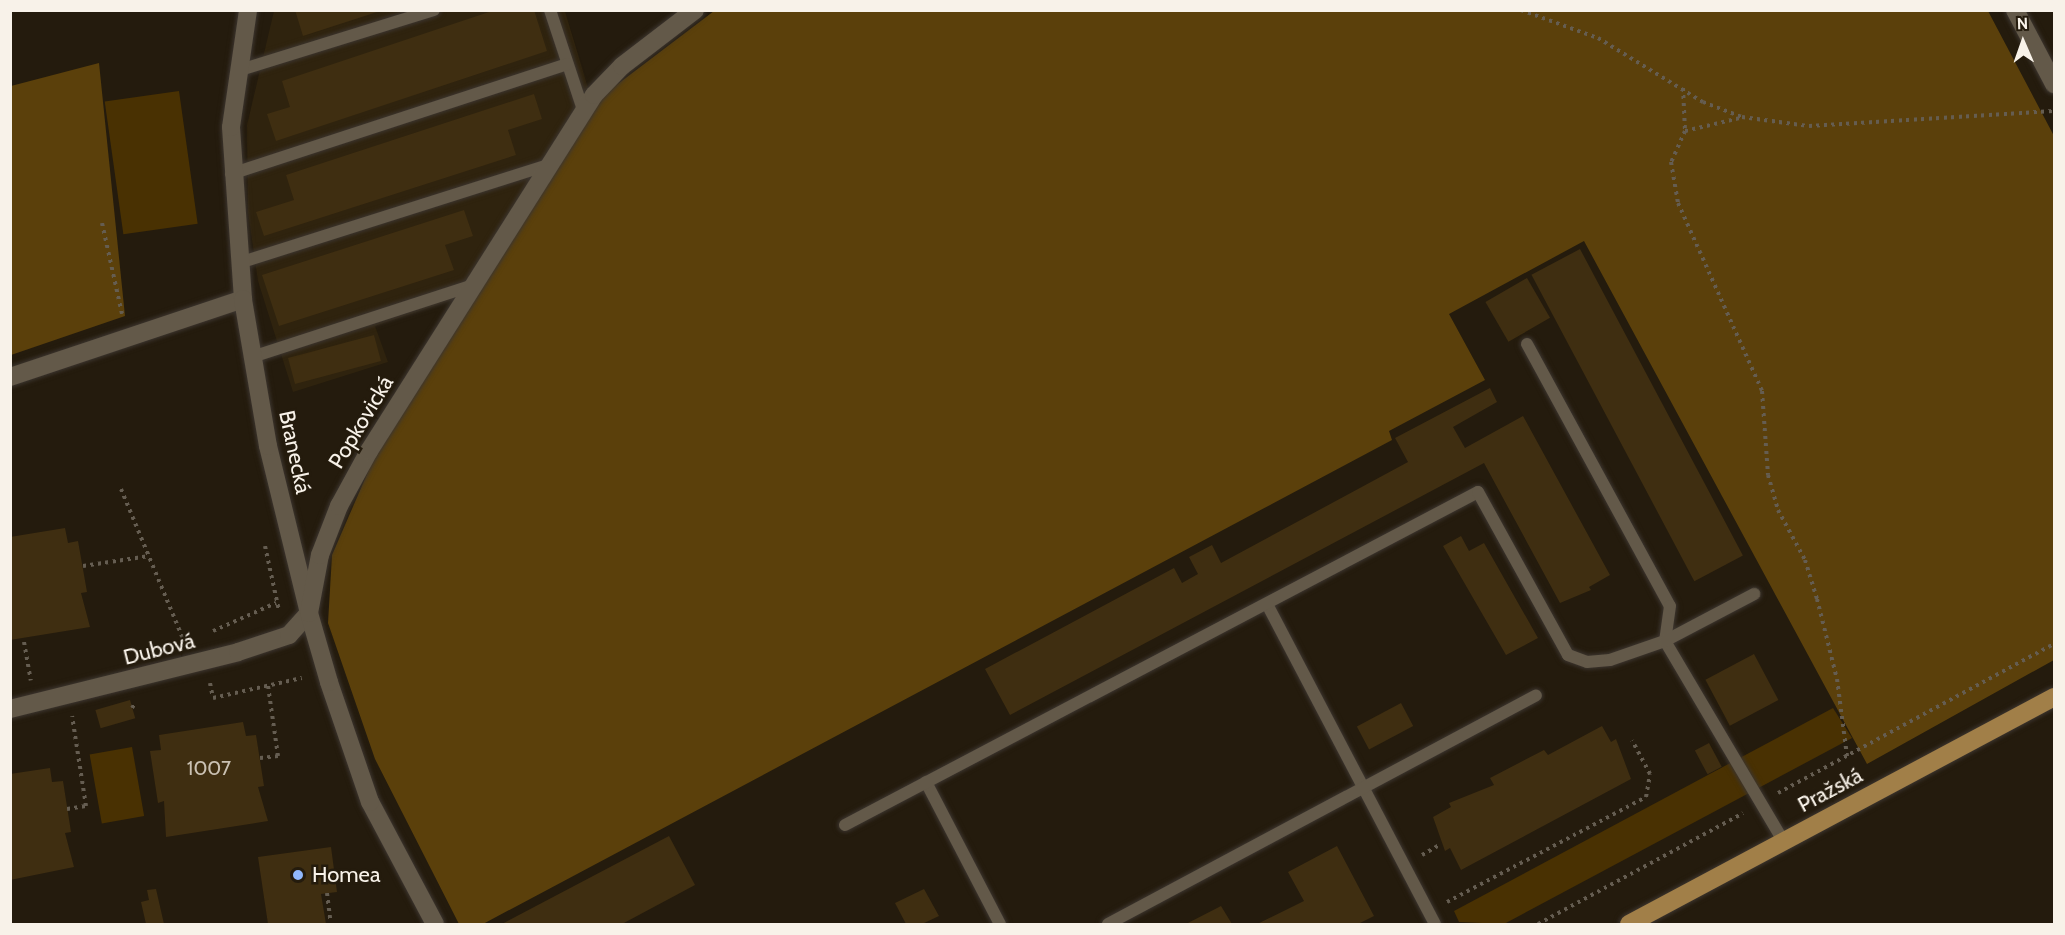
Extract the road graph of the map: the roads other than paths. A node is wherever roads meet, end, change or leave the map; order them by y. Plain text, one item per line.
1 (248, 10) edge
2 (434, 10) edge
3 (550, 10) edge
4 (695, 10) edge
5 (2015, 10) edge
6 (567, 64) junction
7 (237, 71) junction
8 (2055, 84) edge
9 (583, 111) junction
10 (551, 164) junction
11 (231, 174) junction
12 (239, 263) junction
13 (474, 285) junction
14 (243, 299) junction
15 (1527, 344) dead end
16 (252, 357) junction
17 (10, 377) edge
18 (1754, 594) dead end
19 (1267, 604) junction
20 (309, 613) junction
21 (1665, 641) junction
22 (1536, 695) dead end
23 (2055, 697) edge
24 (10, 709) edge
25 (926, 782) junction
26 (1364, 787) junction
27 (845, 825) dead end
28 (1784, 842) junction
29 (435, 924) edge
30 (1000, 924) edge
31 (1108, 924) edge
32 (1435, 924) edge
33 (1629, 924) edge

1 - 7 street, Branecká
2 - 7 lane
3 - 6 lane
4 - 9 street, Popkovická
5 - 8 street
6 - 9 lane
6 - 11 lane
7 - 11 street, Branecká
9 - 10 street, Popkovická
10 - 12 lane
10 - 13 street, Popkovická
11 - 12 street, Branecká
12 - 14 street, Branecká
13 - 16 lane
13 - 20 street, Popkovická
14 - 16 street, Branecká
14 - 17 street
15 - 21 lane
16 - 20 street, Branecká
18 - 21 lane
19 - 21 lane
19 - 25 lane
19 - 26 lane
20 - 24 street, Dubová
20 - 29 street, Popkovická
21 - 28 lane
22 - 26 lane
23 - 28 main road, Pražská
25 - 27 lane
25 - 30 lane
26 - 31 lane
26 - 32 lane
28 - 33 main road, Pražská

